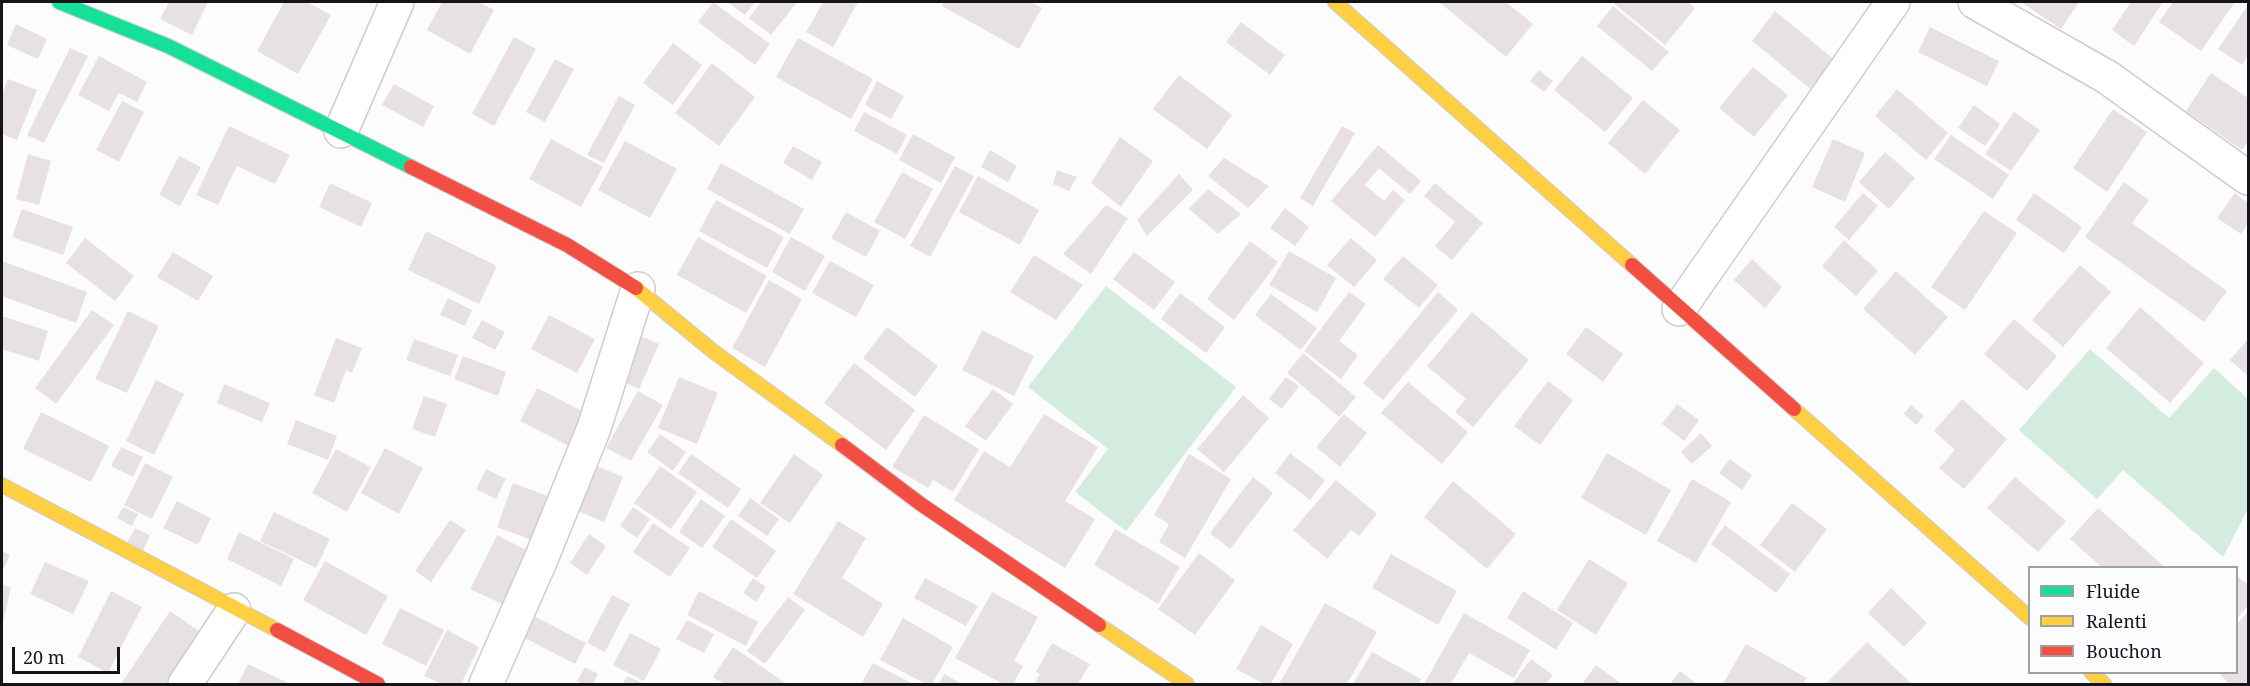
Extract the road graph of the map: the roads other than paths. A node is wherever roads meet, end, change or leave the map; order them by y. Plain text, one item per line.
1 (59, 2) edge
2 (397, 2) edge
3 (1335, 2) edge
4 (1893, 2) edge
5 (1975, 2) edge
6 (341, 131) junction
7 (2248, 178) edge
8 (638, 289) junction
9 (1678, 309) junction
10 (2, 485) edge
11 (234, 610) junction
12 (2028, 616) edge
13 (185, 684) edge
14 (378, 684) edge
15 (486, 684) edge
16 (1187, 684) edge

1 - 6 main road
2 - 6 street
3 - 9 main road
4 - 9 street
5 - 7 street
6 - 8 main road
8 - 15 street
8 - 16 main road
9 - 12 main road
10 - 11 main road
11 - 13 street
11 - 14 main road

